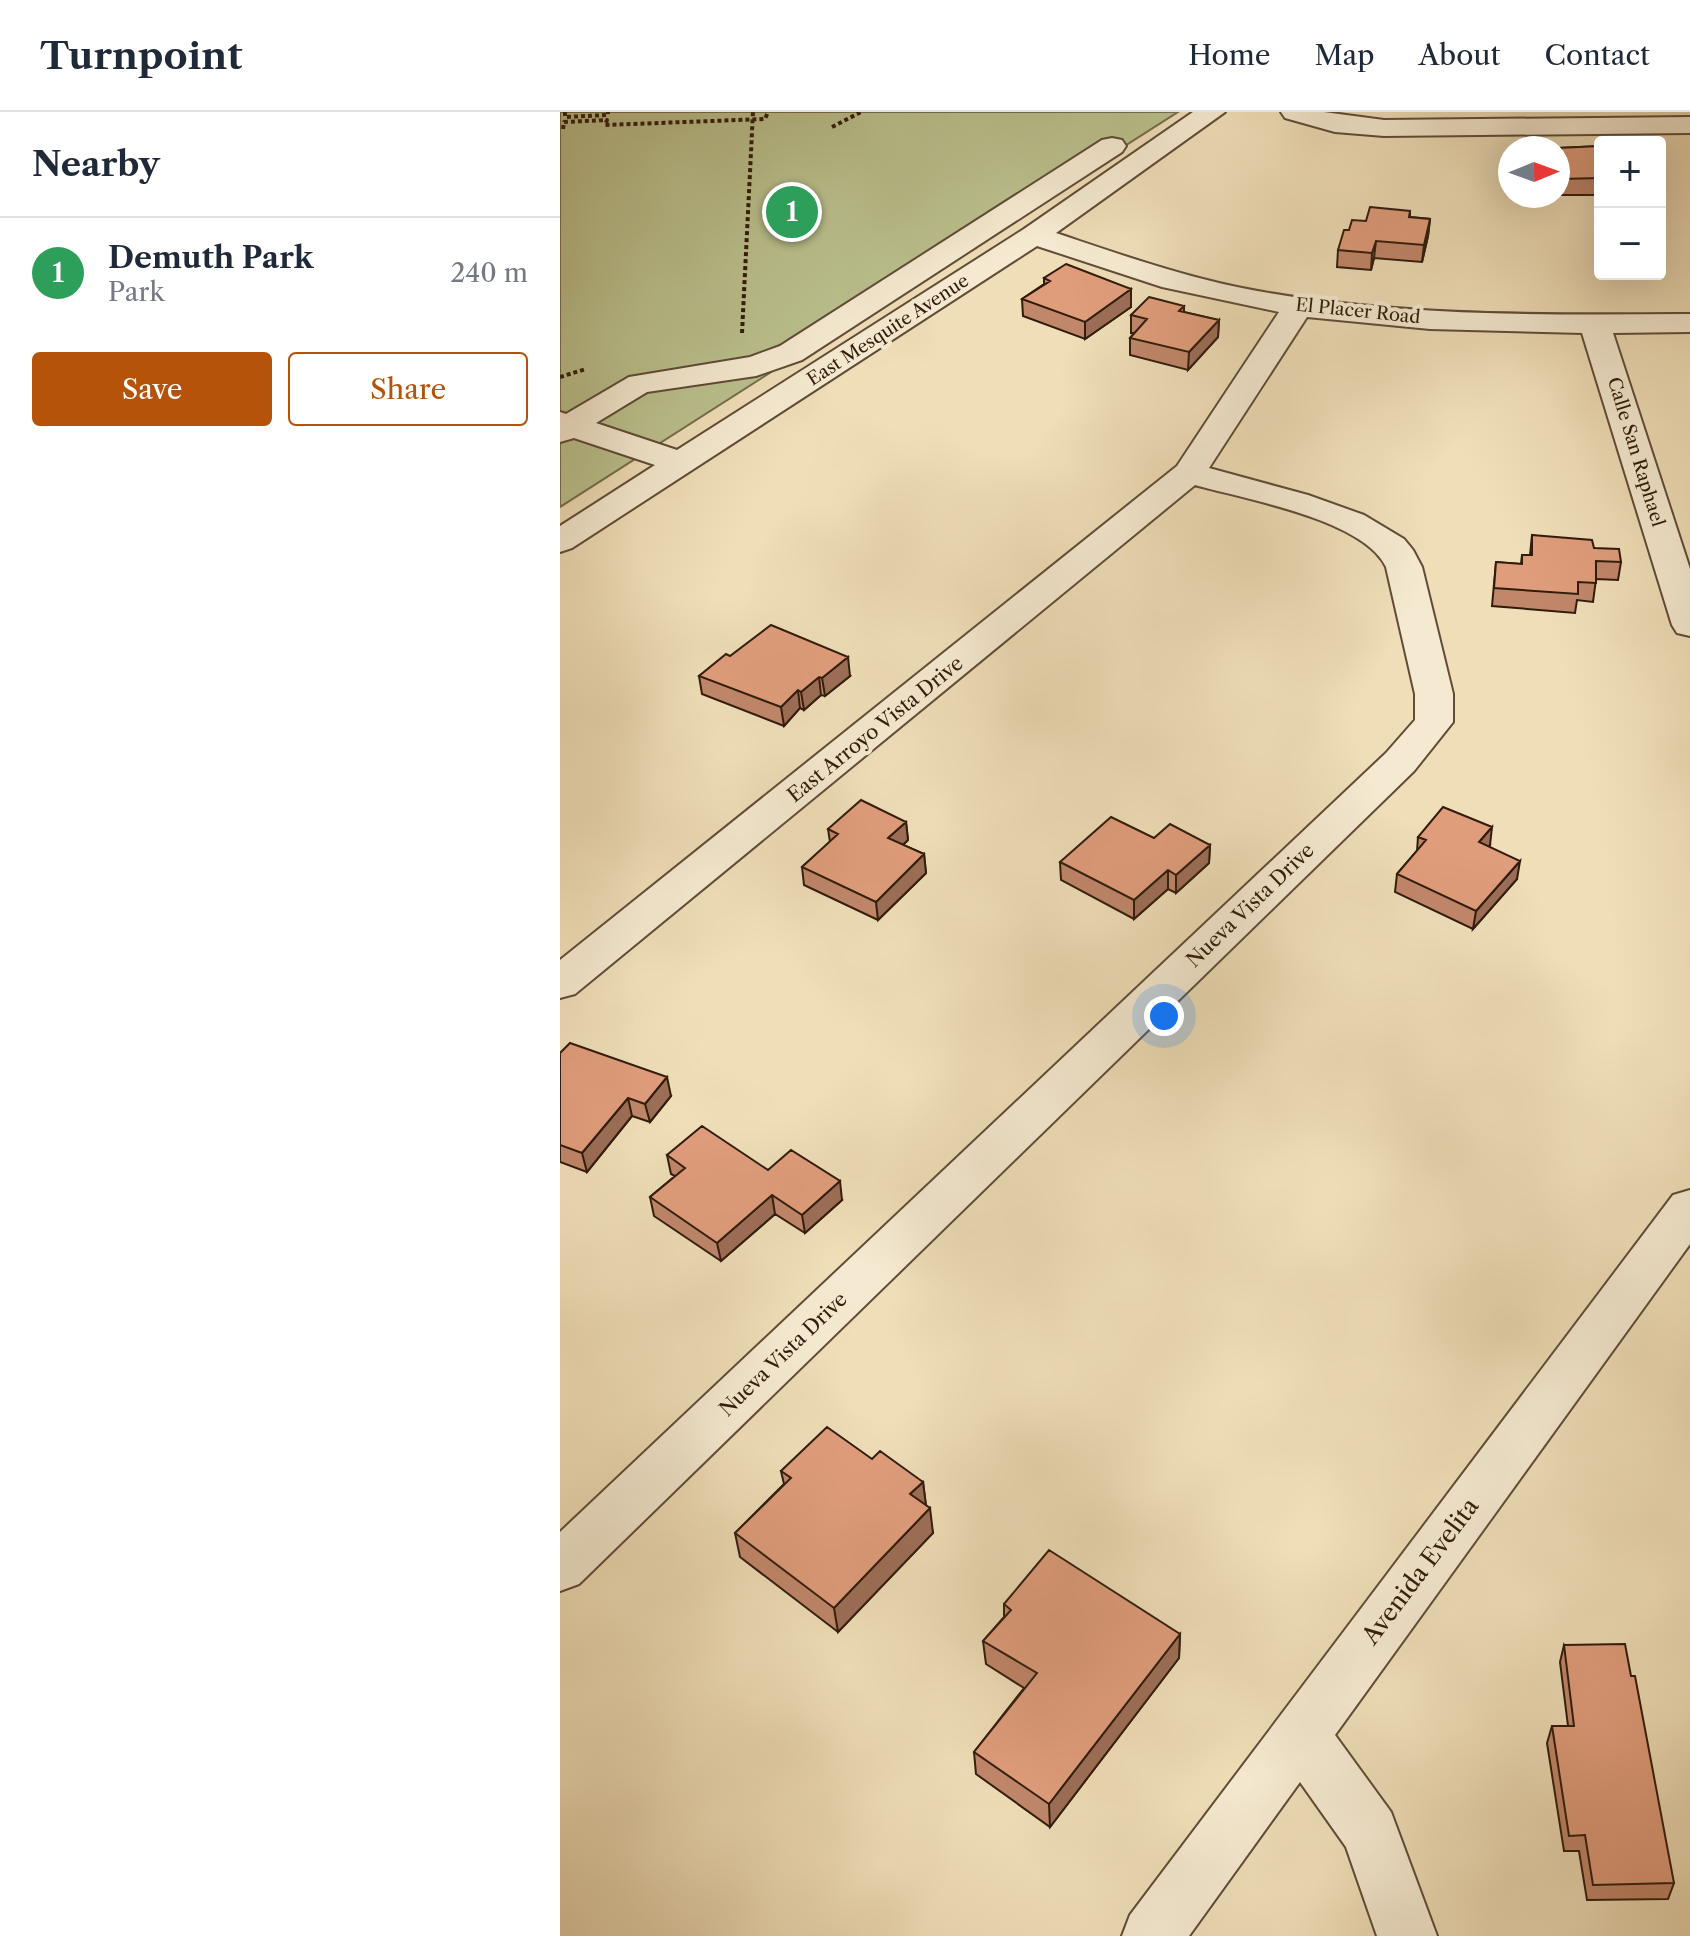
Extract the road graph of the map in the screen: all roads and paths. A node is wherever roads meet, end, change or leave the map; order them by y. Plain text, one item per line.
1 (565, 112) edge
2 (608, 112) edge
3 (678, 112) edge
4 (753, 112) edge
5 (768, 112) edge
6 (861, 112) edge
7 (1165, 112) edge
8 (1211, 112) edge
9 (1295, 112) edge
10 (753, 119) junction
11 (677, 122) junction
12 (1690, 125) edge
13 (832, 127) dead end
14 (563, 129) dead end
15 (1034, 235) junction
16 (1298, 306) junction
17 (1690, 323) edge
18 (1595, 324) junction
19 (742, 334) dead end
20 (563, 426) edge
21 (682, 463) junction
22 (1189, 473) junction
23 (560, 541) edge
24 (1690, 625) edge
25 (560, 983) edge
26 (1690, 1208) edge
27 (560, 1567) edge
28 (1300, 1734) junction
29 (1152, 1936) edge
30 (1407, 1936) edge

1 - 2 path
3 - 11 path
4 - 10 path
5 - 10 path
6 - 13 path
7 - 20 street
8 - 15 street, East Mesquite Avenue
9 - 12 street
10 - 11 path
10 - 19 path
11 - 14 path
15 - 16 street, El Placer Road
15 - 21 street, East Mesquite Avenue
16 - 18 street, El Placer Road
16 - 22 street
17 - 18 street, El Placer Road
18 - 24 street, Calle San Raphael
20 - 21 street
21 - 23 street, East Mesquite Avenue
22 - 25 street, East Arroyo Vista Drive
22 - 27 street, Nueva Vista Drive
26 - 28 street, Avenida Evelita
28 - 29 street, Avenida Evelita
28 - 30 street

